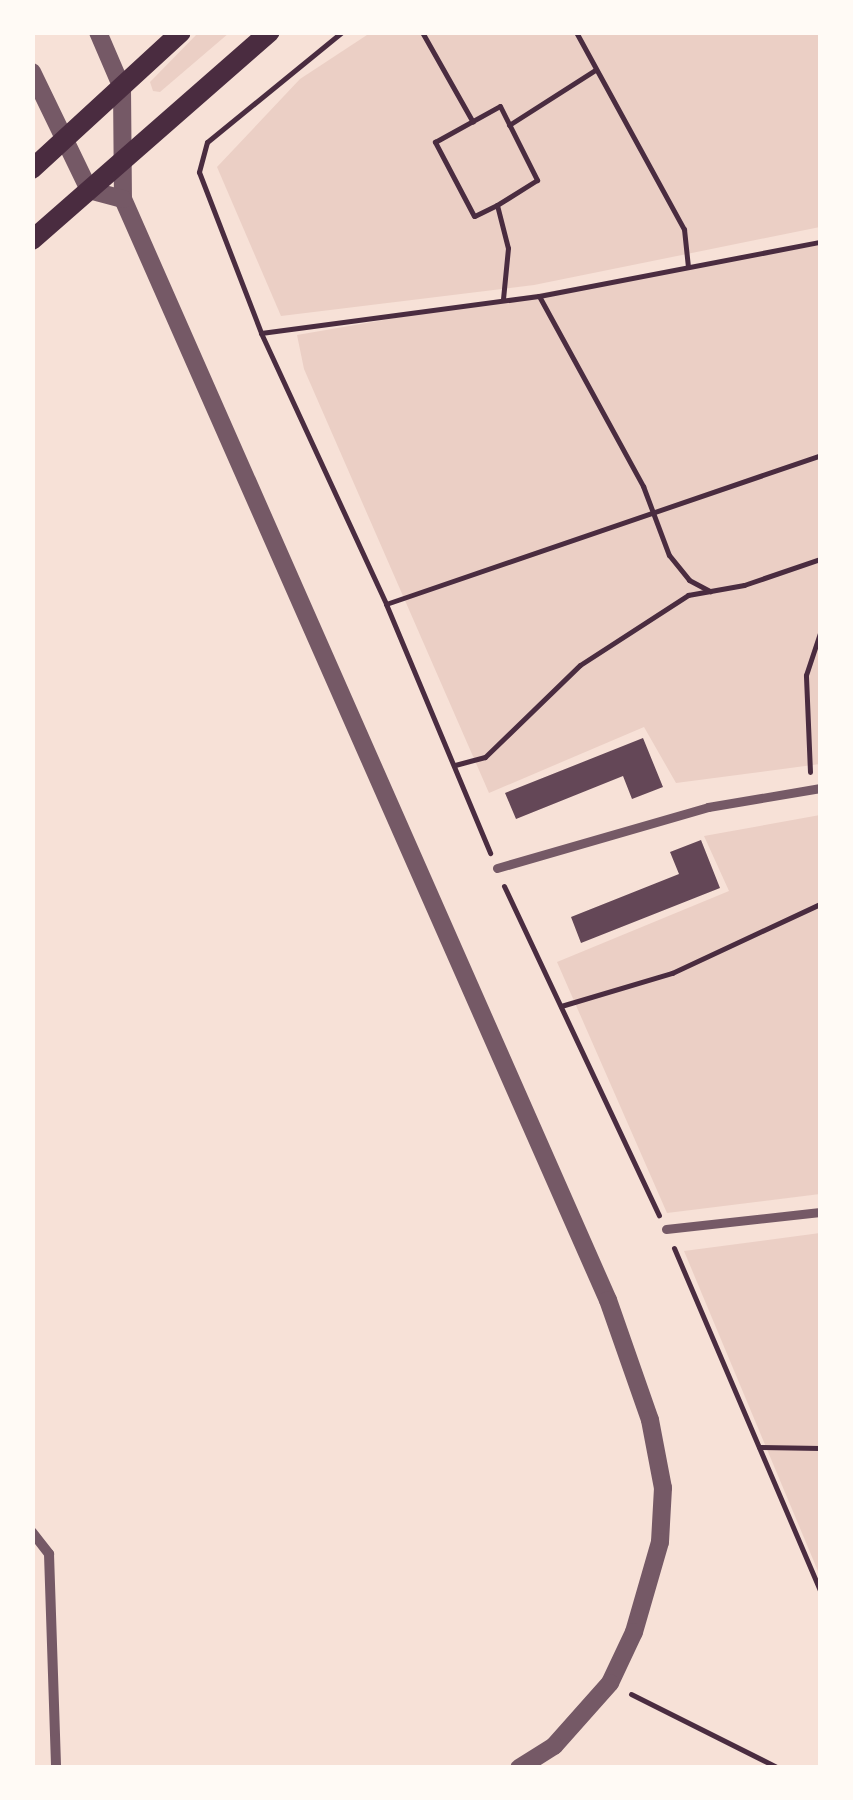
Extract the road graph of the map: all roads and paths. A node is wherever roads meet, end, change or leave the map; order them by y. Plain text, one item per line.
1 (98, 32) edge
2 (181, 32) edge
3 (270, 32) edge
4 (342, 32) edge
5 (422, 32) edge
6 (576, 32) edge
7 (595, 70) junction
8 (32, 72) edge
9 (122, 88) junction
10 (472, 122) junction
11 (510, 125) junction
12 (63, 142) junction
13 (126, 158) junction
14 (32, 169) edge
15 (89, 190) junction
16 (123, 199) junction
17 (497, 206) junction
18 (32, 240) edge
19 (820, 242) edge
20 (688, 266) junction
21 (539, 296) junction
22 (504, 300) junction
23 (260, 333) junction
24 (820, 454) edge
25 (650, 510) junction
26 (820, 560) edge
27 (712, 592) junction
28 (386, 604) junction
29 (820, 633) edge
30 (455, 764) junction
31 (817, 789) edge
32 (497, 868) junction
33 (820, 904) edge
34 (561, 1006) junction
35 (820, 1212) edge
36 (666, 1229) junction
37 (757, 1447) junction
38 (820, 1448) edge
39 (32, 1532) edge
40 (820, 1590) edge
41 (610, 1684) junction
42 (56, 1768) edge
43 (519, 1768) edge
44 (779, 1768) edge

1 - 9 street
2 - 9 main road
3 - 13 main road
4 - 23 path
5 - 10 path
6 - 7 path
7 - 11 path
7 - 20 path
8 - 12 street
9 - 12 main road
9 - 13 street
10 - 11 path
10 - 17 path
11 - 17 path
12 - 14 main road
12 - 15 street
13 - 15 main road
13 - 16 street
15 - 16 street
15 - 18 main road
16 - 41 street
17 - 22 path
19 - 20 path
20 - 21 path
21 - 22 path
21 - 25 path
22 - 23 path
23 - 28 path
24 - 25 path
25 - 27 path
25 - 28 path
26 - 27 path
27 - 30 path
28 - 30 path
29 - 31 path
30 - 32 path
31 - 32 street
32 - 34 path
33 - 34 path
34 - 36 path
35 - 36 street
36 - 37 path
37 - 38 path
37 - 40 path
39 - 42 street
41 - 43 street
41 - 44 path

